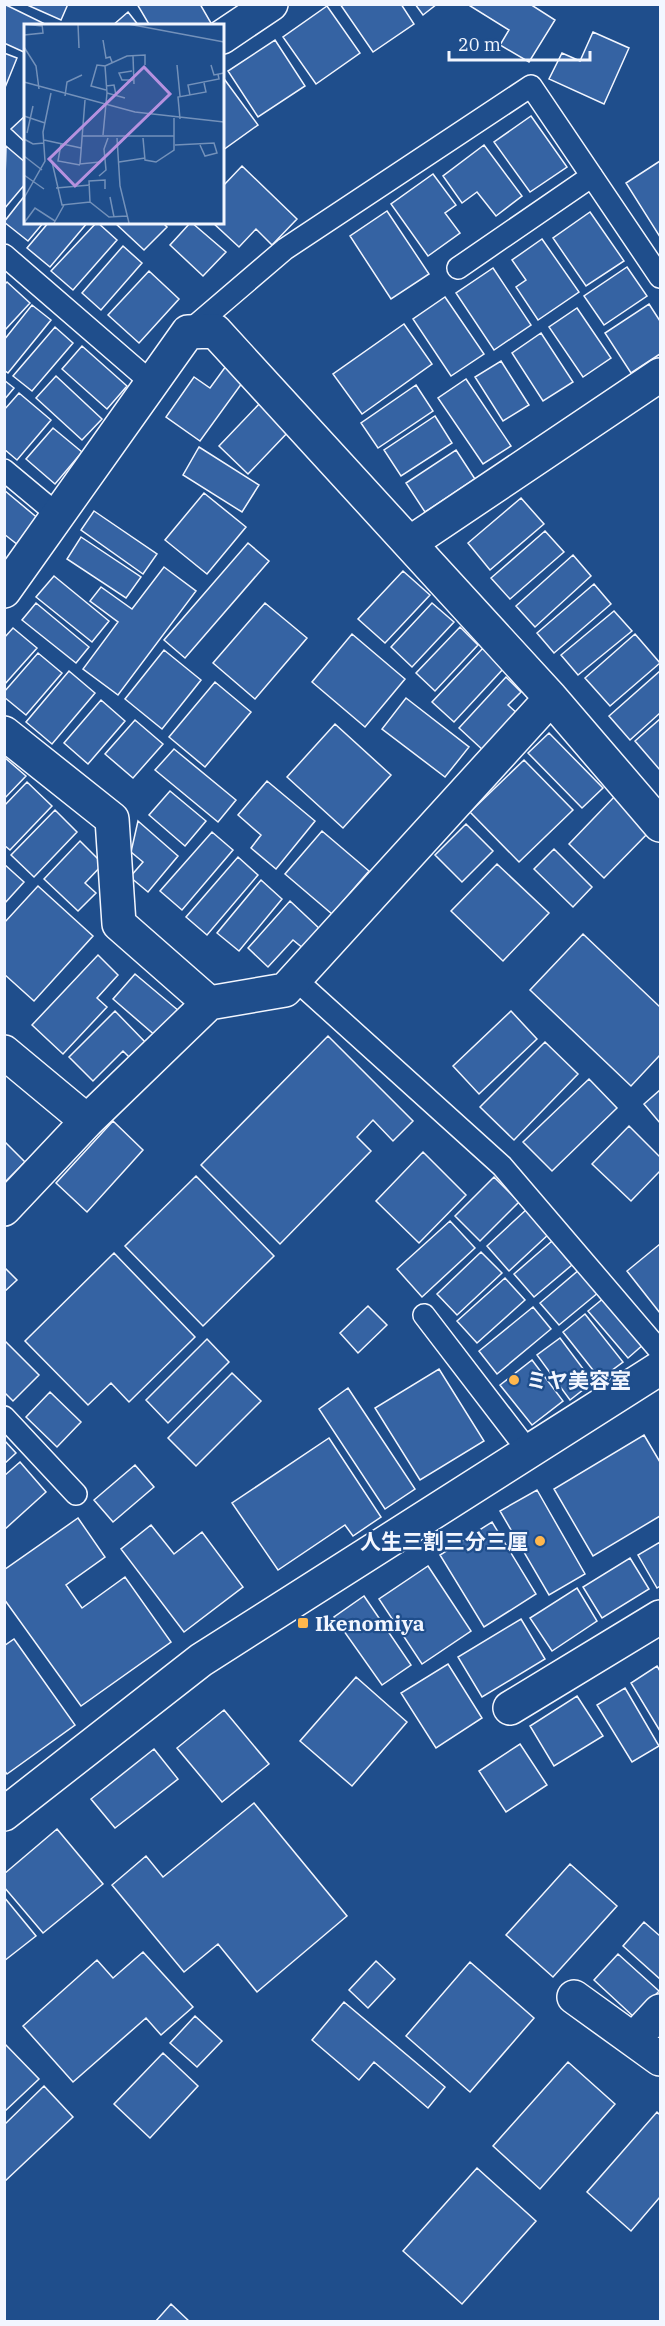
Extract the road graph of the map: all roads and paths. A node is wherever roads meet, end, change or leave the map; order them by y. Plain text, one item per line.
1 (271, 4) edge
2 (224, 36) edge
3 (592, 176) junction
4 (4, 255) edge
5 (458, 268) dead end
6 (660, 277) edge
7 (188, 332) junction
8 (660, 375) edge
9 (152, 383) junction
10 (4, 470) edge
11 (58, 515) junction
12 (410, 543) junction
13 (4, 591) edge
14 (551, 698) junction
15 (4, 733) edge
16 (660, 825) edge
17 (295, 979) junction
18 (209, 1003) junction
19 (4, 1052) edge
20 (87, 1121) junction
21 (4, 1209) edge
22 (424, 1315) dead end
23 (660, 1351) edge
24 (660, 1368) edge
25 (4, 1418) edge
26 (529, 1452) junction
27 (76, 1494) dead end
28 (658, 1624) edge
29 (510, 1708) dead end
30 (4, 1814) edge
31 (574, 1997) dead end
32 (660, 2011) edge
33 (634, 2038) junction
34 (660, 2059) edge

1 - 2 street
3 - 5 lane
3 - 6 lane
3 - 7 lane
4 - 9 lane
7 - 9 street
7 - 12 street
8 - 12 street
9 - 11 street
10 - 11 lane
11 - 13 street
12 - 14 street
14 - 16 street
14 - 17 street
15 - 18 street
17 - 18 street
17 - 23 lane
18 - 20 street
19 - 20 street
20 - 21 street
22 - 26 lane
24 - 26 street
25 - 27 lane
26 - 30 street
28 - 29 street
31 - 33 street
32 - 33 street
33 - 34 street

